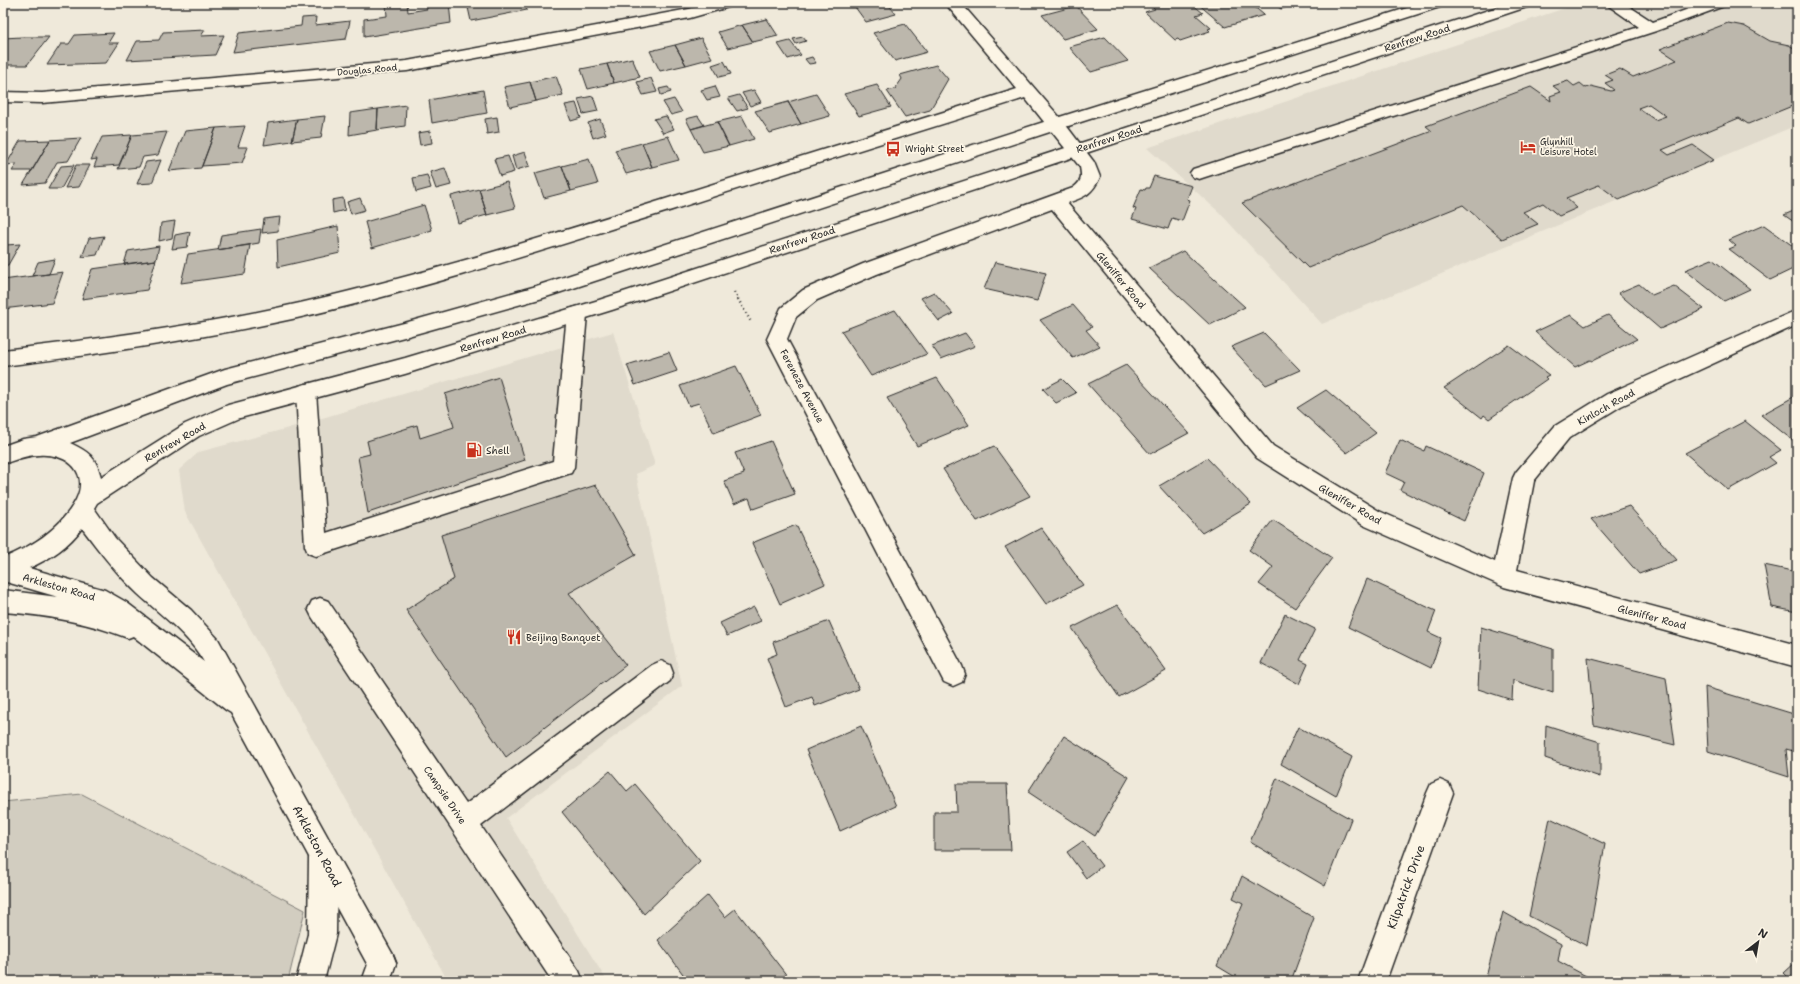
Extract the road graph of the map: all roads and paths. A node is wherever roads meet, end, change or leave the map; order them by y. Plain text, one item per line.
1 (727, 3) edge
2 (953, 3) edge
3 (1438, 3) edge
4 (1525, 3) edge
5 (1614, 3) edge
6 (1719, 3) edge
7 (1650, 28) junction
8 (1028, 91) junction
9 (3, 97) edge
10 (1056, 124) junction
11 (1075, 150) junction
12 (1199, 173) dead end
13 (1055, 201) junction
14 (720, 266) junction
15 (577, 314) junction
16 (1797, 317) edge
17 (782, 349) junction
18 (3, 358) edge
19 (306, 392) junction
20 (38, 446) junction
21 (4, 453) edge
22 (86, 503) junction
23 (3, 568) edge
24 (3, 571) edge
25 (1504, 577) junction
26 (3, 601) edge
27 (320, 609) dead end
28 (156, 640) junction
29 (1797, 656) edge
30 (661, 673) dead end
31 (953, 674) dead end
32 (245, 711) junction
33 (1440, 793) dead end
34 (463, 823) junction
35 (323, 858) junction
36 (383, 975) edge
37 (310, 981) edge
38 (569, 981) edge
39 (1372, 981) edge

1 - 9 main road, Douglas Road
2 - 8 main road
3 - 10 main road
4 - 11 main road, Renfrew Road
5 - 7 main road
6 - 7 main road
7 - 12 main road
8 - 10 main road
8 - 18 main road
10 - 11 main road
10 - 20 main road
11 - 13 main road, Fereneze Avenue
11 - 14 main road, Renfrew Road
13 - 17 main road, Fereneze Avenue
13 - 25 main road, Gleniffer Road
14 - 15 main road, Renfrew Road
14 - 17 path
15 - 19 main road, Renfrew Road
15 - 19 main road
16 - 25 main road, Kinloch Road
17 - 31 main road, Fereneze Avenue
19 - 22 main road, Renfrew Road
20 - 21 main road
20 - 22 main road
22 - 23 main road
22 - 32 main road, Arkleston Road
24 - 28 main road, Arkleston Road
25 - 29 main road, Gleniffer Road
26 - 28 main road
27 - 34 main road, Campsie Drive
28 - 32 main road, Arkleston Road
30 - 34 main road
32 - 35 main road, Arkleston Road
33 - 39 main road, Kilpatrick Drive
34 - 38 main road, Campsie Drive
35 - 36 main road, Arkleston Road
35 - 37 main road

